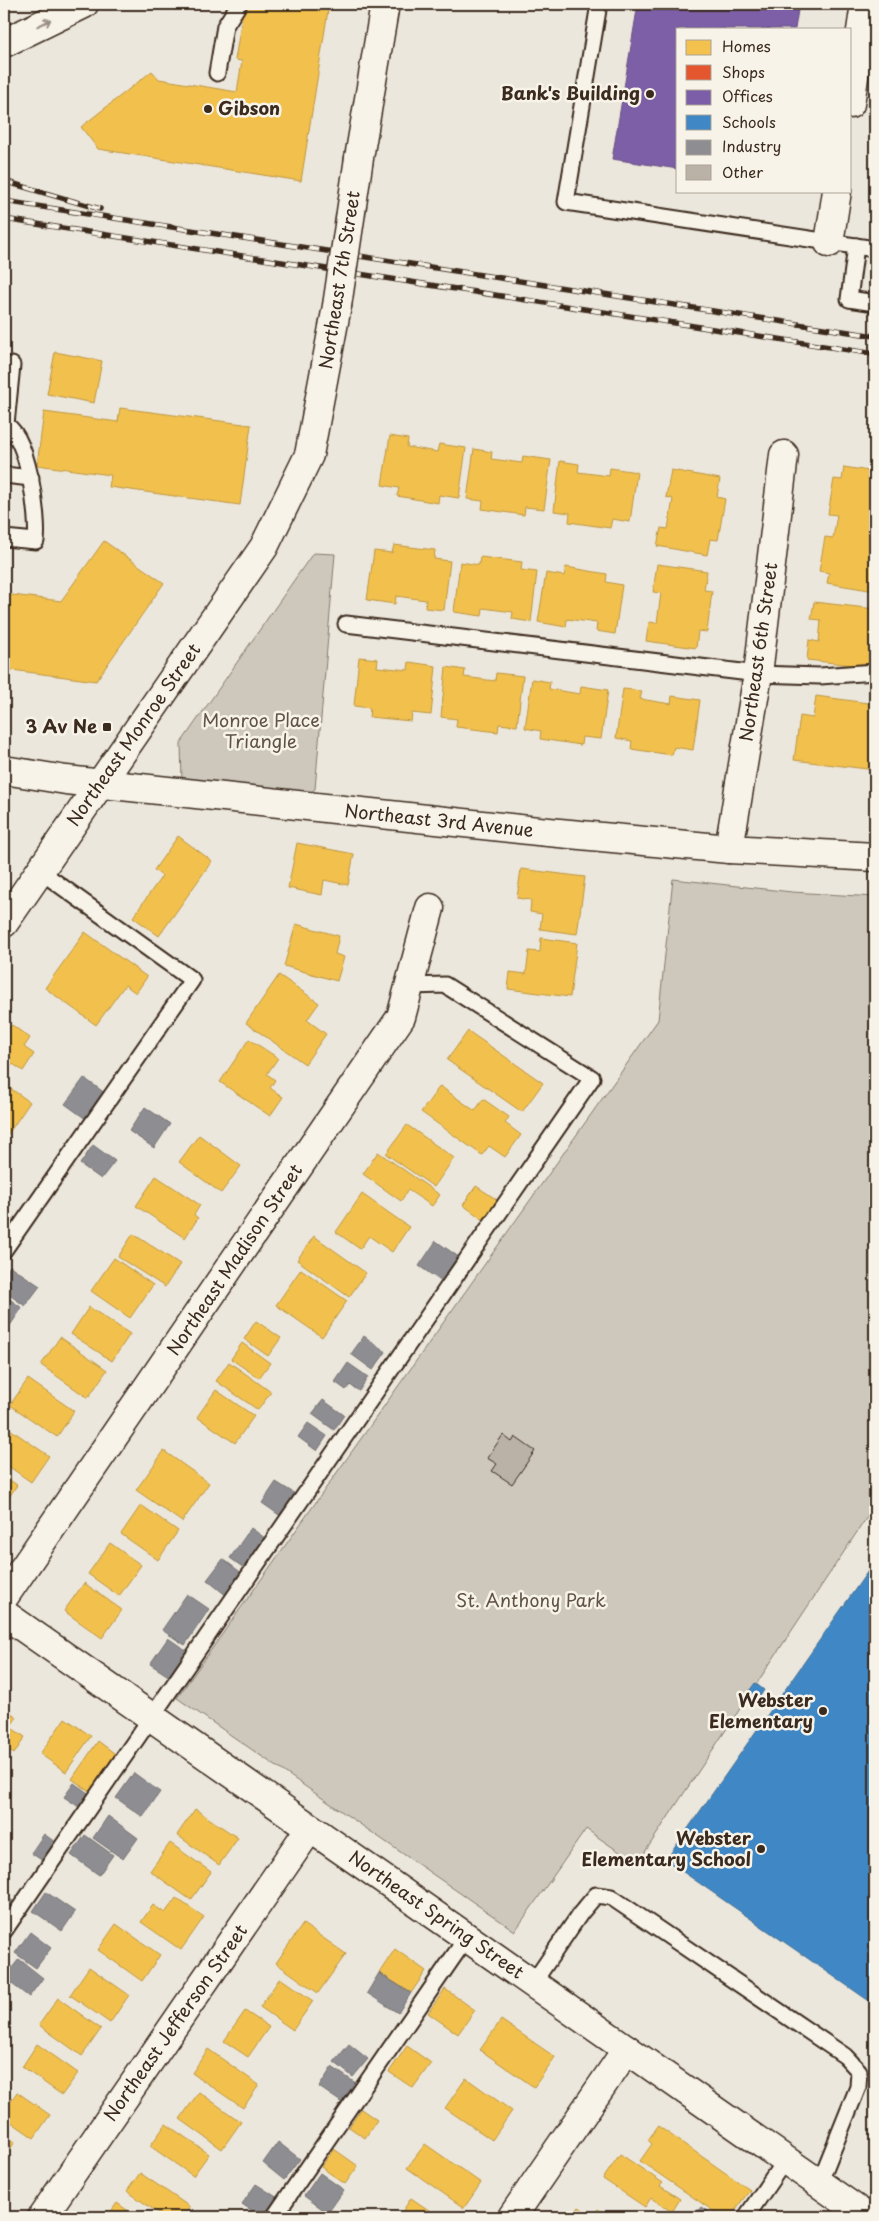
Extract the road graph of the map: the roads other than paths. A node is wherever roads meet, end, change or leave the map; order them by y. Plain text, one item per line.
1 (84, 4) edge
2 (239, 4) edge
3 (385, 4) edge
4 (599, 4) edge
5 (865, 4) edge
6 (4, 43) edge
7 (217, 73) dead end
8 (852, 91) edge
9 (837, 192) edge
10 (842, 245) junction
11 (875, 249) edge
12 (875, 303) edge
13 (4, 365) edge
14 (5, 424) edge
15 (784, 455) dead end
16 (4, 475) edge
17 (31, 478) junction
18 (4, 538) edge
19 (264, 547) joint
20 (346, 624) dead end
21 (875, 672) edge
22 (758, 674) junction
23 (4, 770) edge
24 (101, 784) junction
25 (729, 849) junction
26 (875, 858) edge
27 (40, 871) junction
28 (430, 908) dead end
29 (4, 923) edge
30 (410, 986) junction
31 (4, 1250) edge
32 (4, 1597) edge
33 (4, 1614) edge
34 (152, 1717) junction
35 (310, 1828) junction
36 (4, 1931) edge
37 (467, 1937) junction
38 (533, 1983) junction
39 (627, 2049) junction
40 (785, 2160) junction
41 (819, 2184) junction
42 (42, 2217) edge
43 (274, 2217) edge
44 (512, 2217) edge
45 (746, 2217) edge
46 (867, 2217) edge

6 -> 1 street
2 - 7 lane
3 - 19 street, Northeast 7th Street, bridge
4 - 10 lane
5 - 8 street
9 - 10 street
10 - 11 lane
10 - 12 lane
13 - 14 lane
14 - 17 lane
15 - 22 street, Northeast 6th Street
16 - 17 lane
17 - 18 lane
19 - 24 street, Northeast Monroe Street
20 - 22 lane
21 - 22 lane
22 - 25 street, Northeast 6th Street
23 - 24 street, Northeast 3rd Avenue
24 - 25 street, Northeast 3rd Avenue
24 - 27 street, Northeast Monroe Street
25 - 26 street, Northeast 3rd Avenue
27 - 29 street, Northeast Monroe Street
27 - 31 lane
28 - 30 street, Northeast Madison Street
30 - 32 street, Northeast Madison Street
30 - 34 lane
33 - 34 street, Northeast Spring Street
34 - 35 street, Northeast Spring Street
34 - 36 lane
35 - 37 street, Northeast Spring Street
35 - 42 street, Northeast Jefferson Street
37 - 38 street, Northeast Spring Street
37 - 43 lane
38 - 39 street, Northeast Spring Street
38 - 41 lane
39 - 40 street, Northeast Spring Street
39 - 44 street
40 - 41 street, Northeast Spring Street
40 - 45 lane
41 - 46 street, Northeast Spring Street

